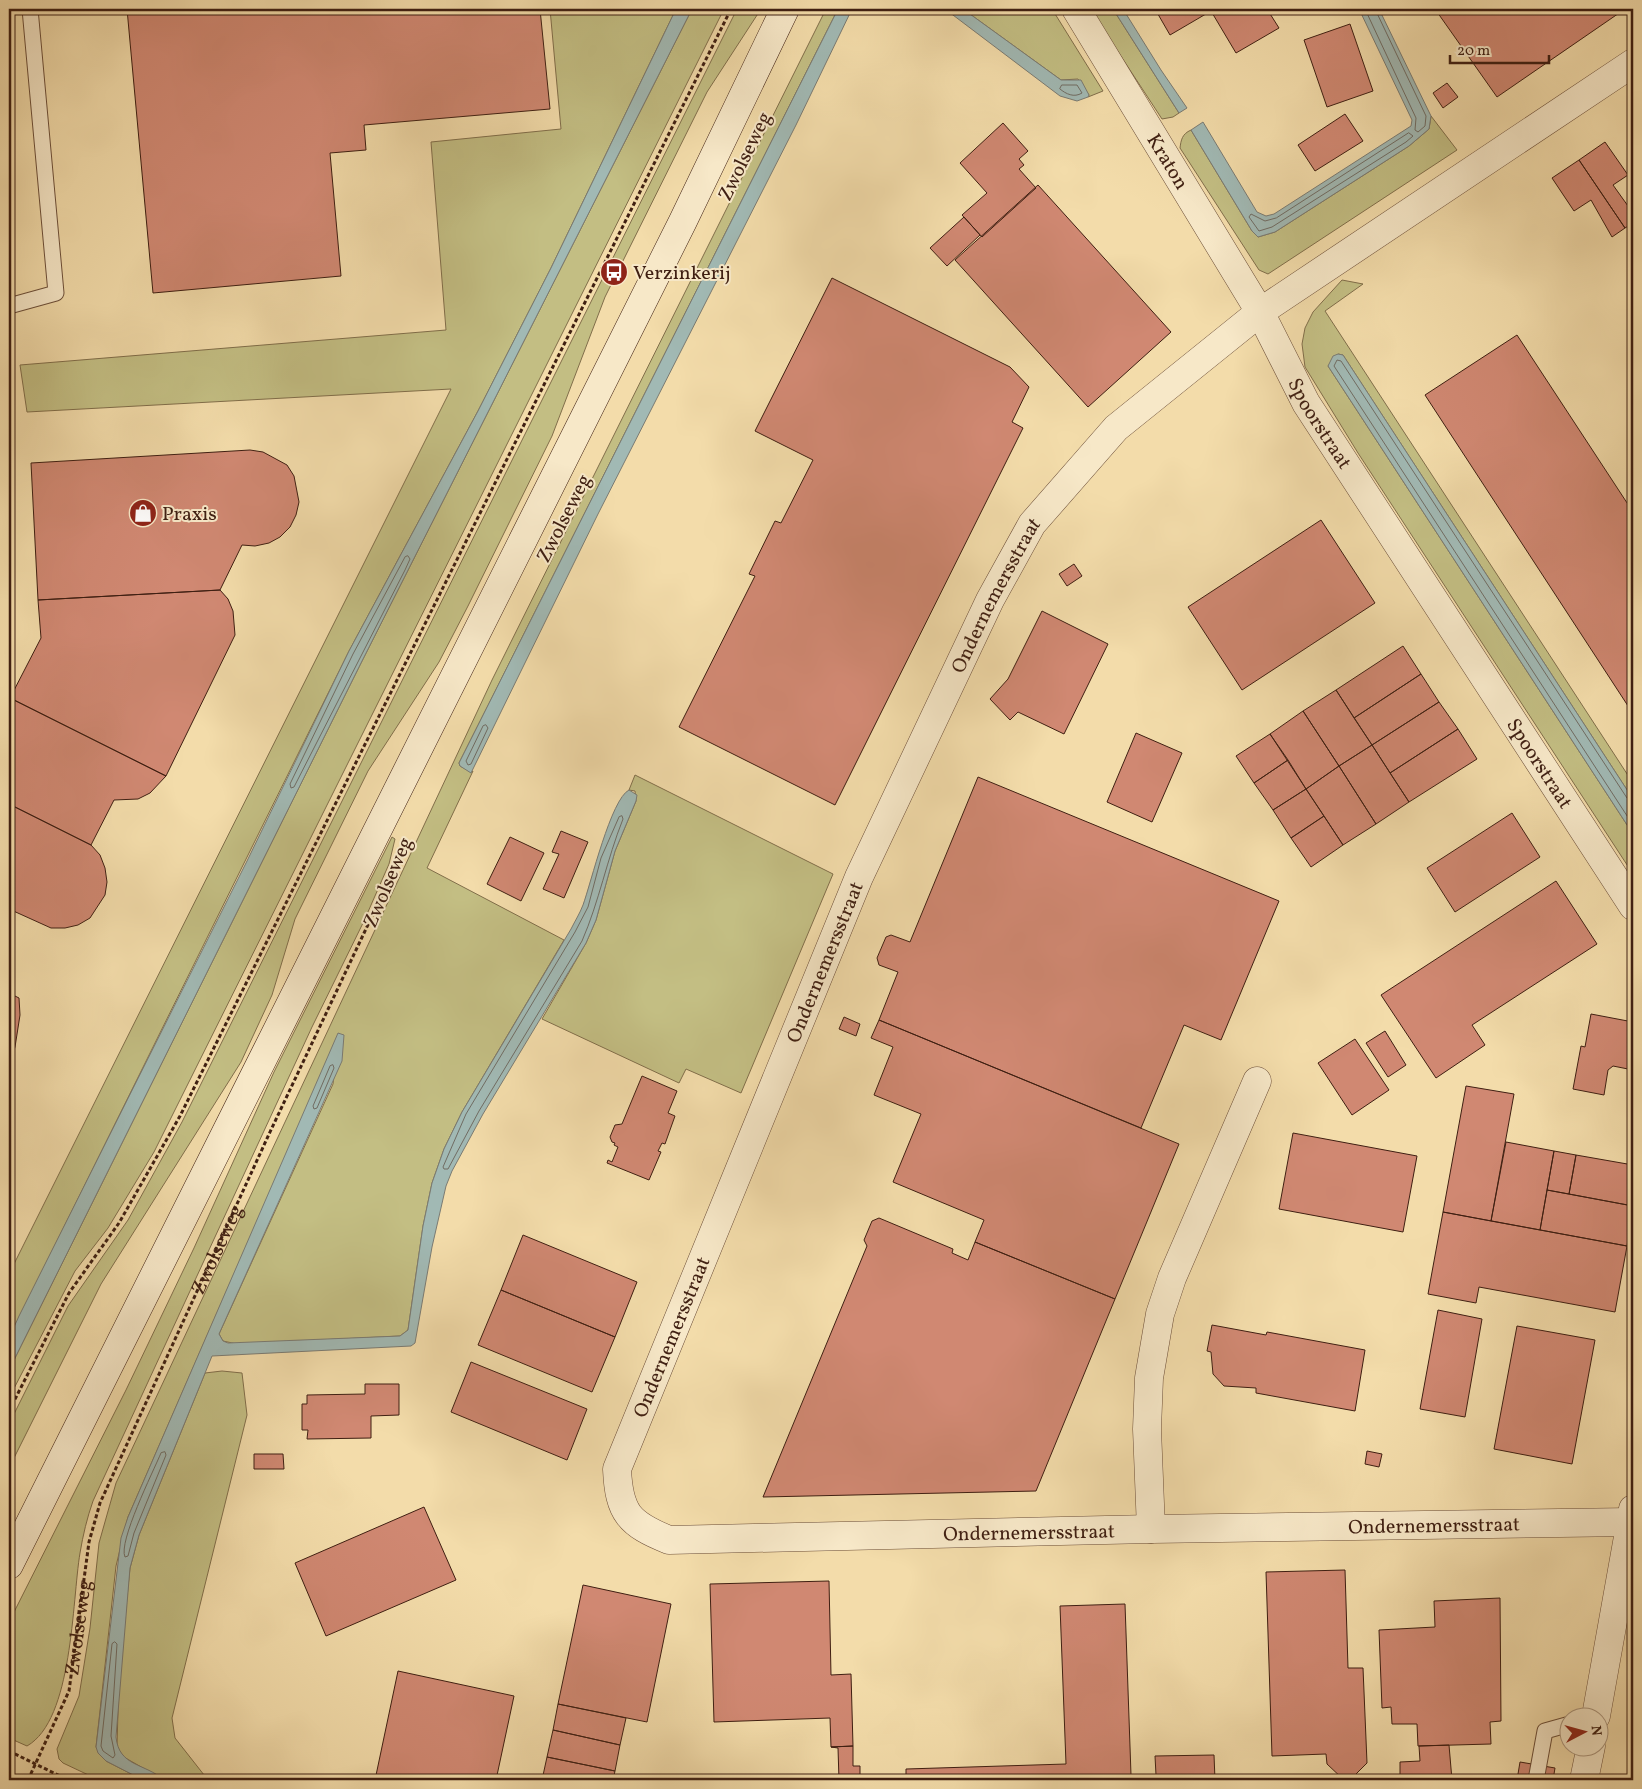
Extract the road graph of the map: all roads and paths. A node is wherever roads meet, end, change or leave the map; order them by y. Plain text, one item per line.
1 (30, 9) edge
2 (731, 9) edge
3 (785, 9) edge
4 (1076, 9) edge
5 (1633, 63) edge
6 (9, 306) edge
7 (1260, 312) junction
8 (384, 890) dead end
9 (1633, 906) edge
10 (1257, 1081) dead end
11 (9, 1411) edge
12 (1632, 1516) edge
13 (1151, 1529) junction
14 (9, 1565) edge
15 (1598, 1706) edge
16 (1560, 1727) edge
17 (9, 1751) edge
18 (1589, 1756) edge
19 (36, 1765) junction
20 (28, 1780) edge
21 (68, 1780) edge
22 (1536, 1780) edge
23 (1584, 1780) edge

1 - 6 lane
2 - 11 path
3 - 14 street, Zwolseweg
4 - 7 street, Kraton
5 - 7 street
7 - 9 street, Spoorstraat
7 - 13 street, Ondernemersstraat
8 - 19 path, Zwolseweg
10 - 13 street
12 - 13 street, Ondernemersstraat
12 - 15 street
16 - 22 lane
17 - 19 path
18 - 23 street
19 - 20 path, Zwolseweg
19 - 21 path

